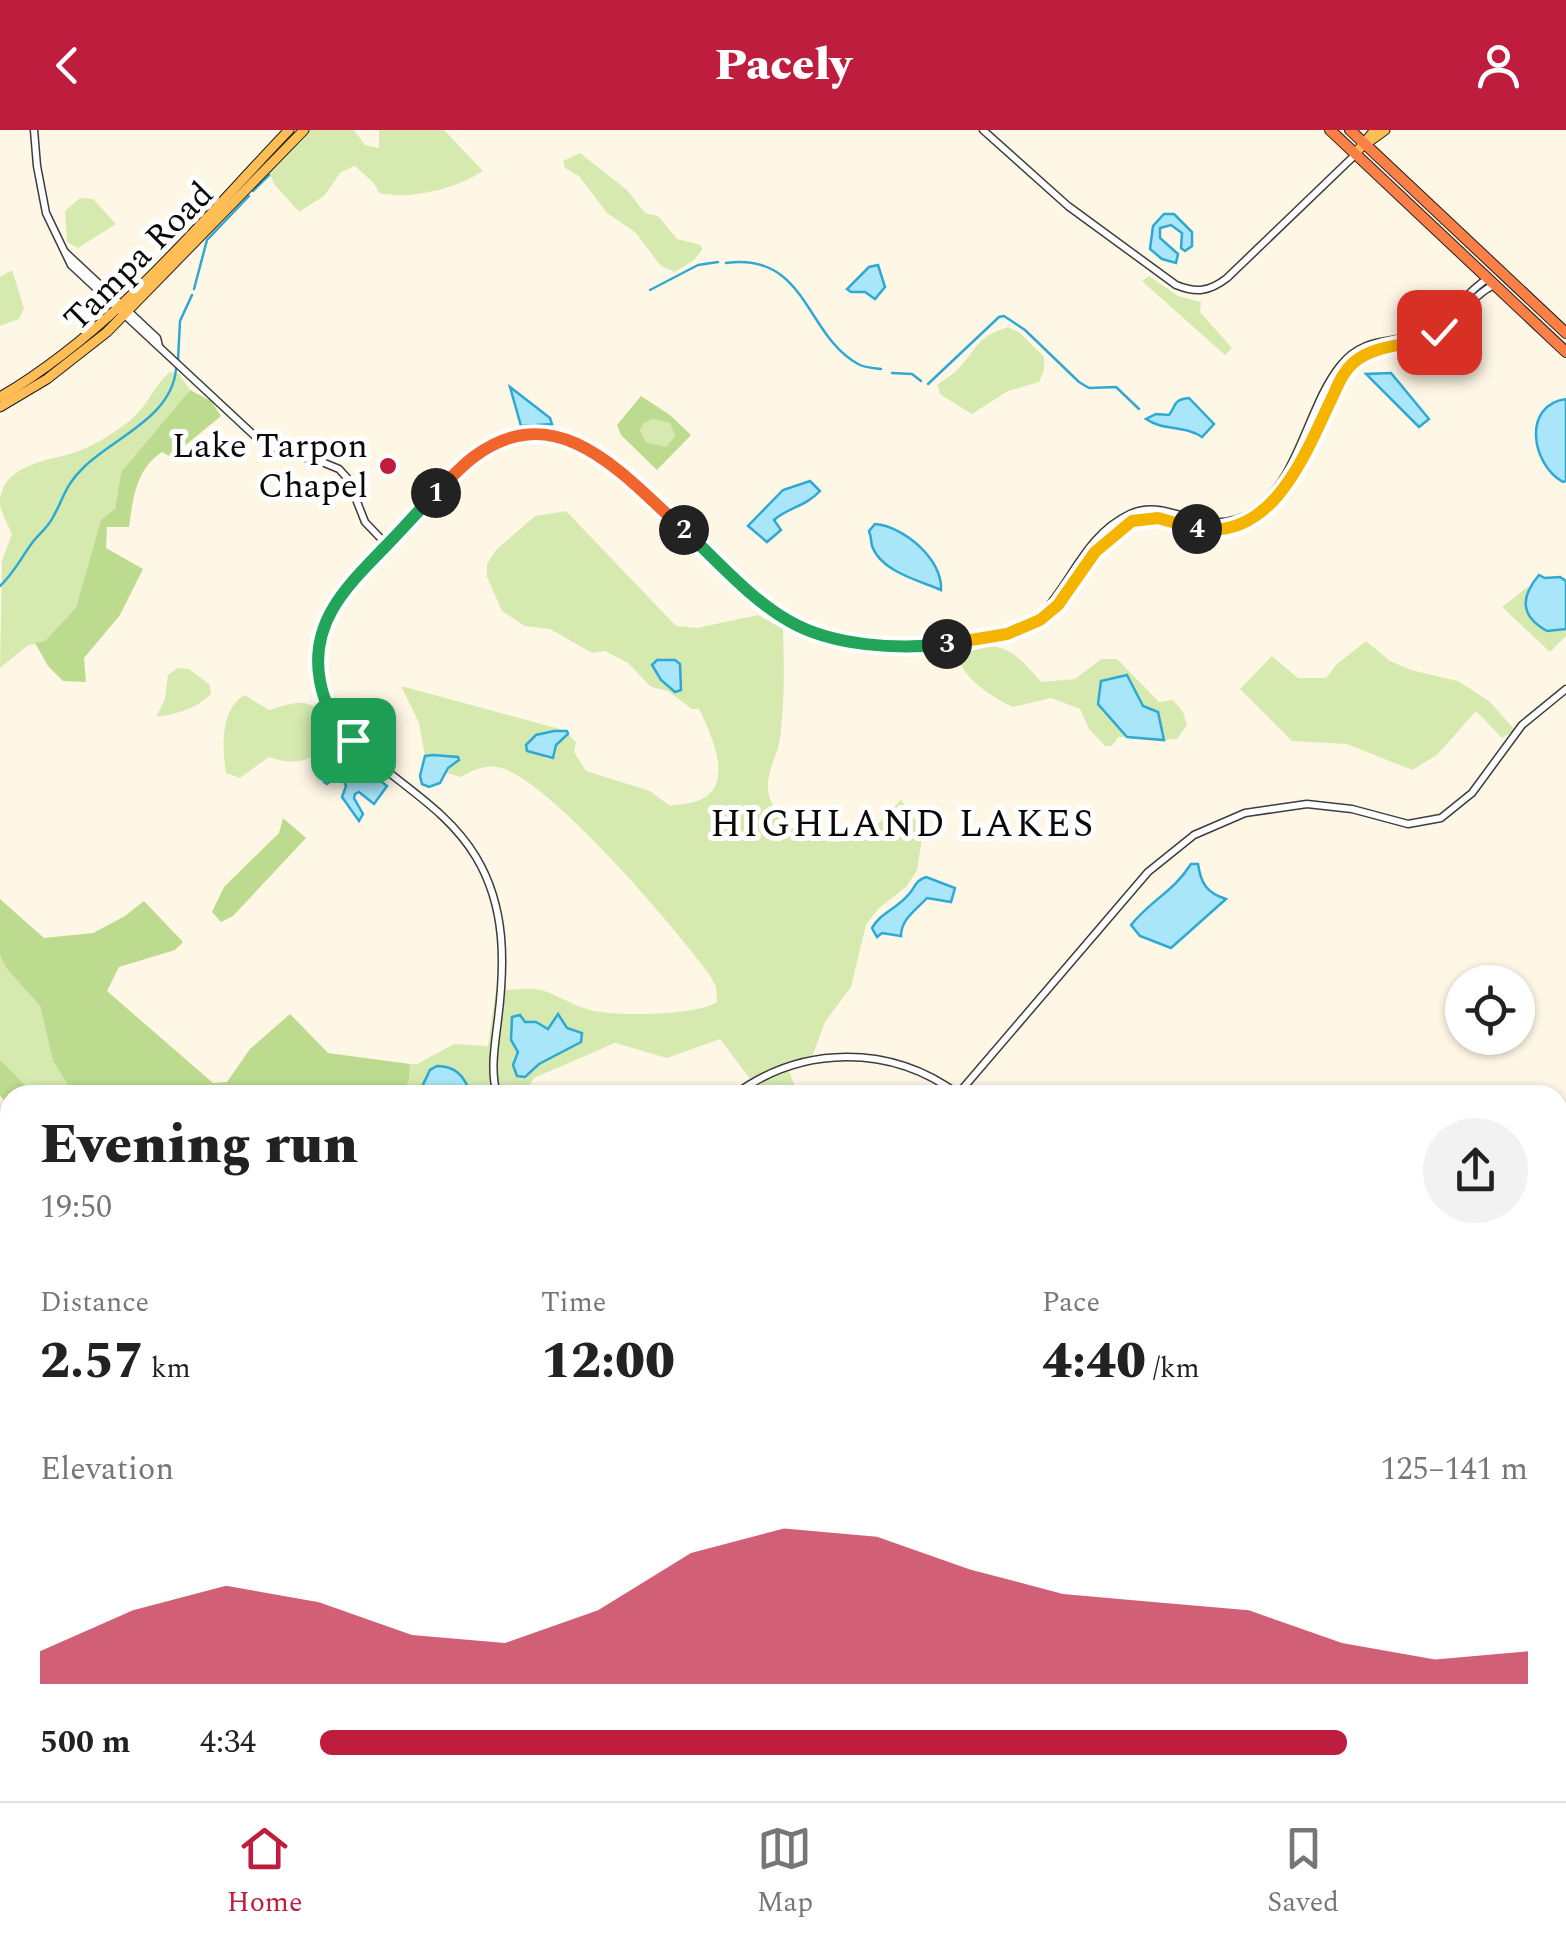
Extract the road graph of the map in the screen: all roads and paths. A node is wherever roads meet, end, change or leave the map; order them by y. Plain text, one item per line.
1 (34, 130) edge
2 (289, 130) edge
3 (304, 130) edge
4 (983, 130) edge
5 (1330, 130) edge
6 (1350, 130) edge
7 (1374, 130) edge
8 (1385, 130) edge
9 (1365, 144) junction
10 (1360, 158) junction
11 (1439, 232) junction
12 (1499, 269) junction
13 (1492, 281) junction
14 (123, 310) junction
15 (1564, 331) edge
16 (1546, 332) junction
17 (1566, 344) edge
18 (1566, 352) edge
19 (0, 397) edge
20 (0, 407) edge
21 (387, 545) junction
22 (1566, 689) edge
23 (496, 1085) edge
24 (752, 1085) edge
25 (942, 1085) edge
26 (966, 1085) edge

1 - 14 street
2 - 14 main road, Tampa Road
3 - 14 main road, Tampa Road
4 - 10 street
5 - 10 highway
6 - 9 highway
7 - 9 main road
8 - 9 main road
9 - 10 main road
9 - 12 highway
10 - 11 highway
11 - 12 highway
11 - 13 highway
12 - 15 highway
13 - 15 highway
13 - 16 highway
13 - 21 street
14 - 19 main road, Tampa Road
14 - 20 main road, Tampa Road
14 - 21 street
16 - 17 highway
16 - 18 highway
21 - 23 street
22 - 26 street
24 - 25 street

